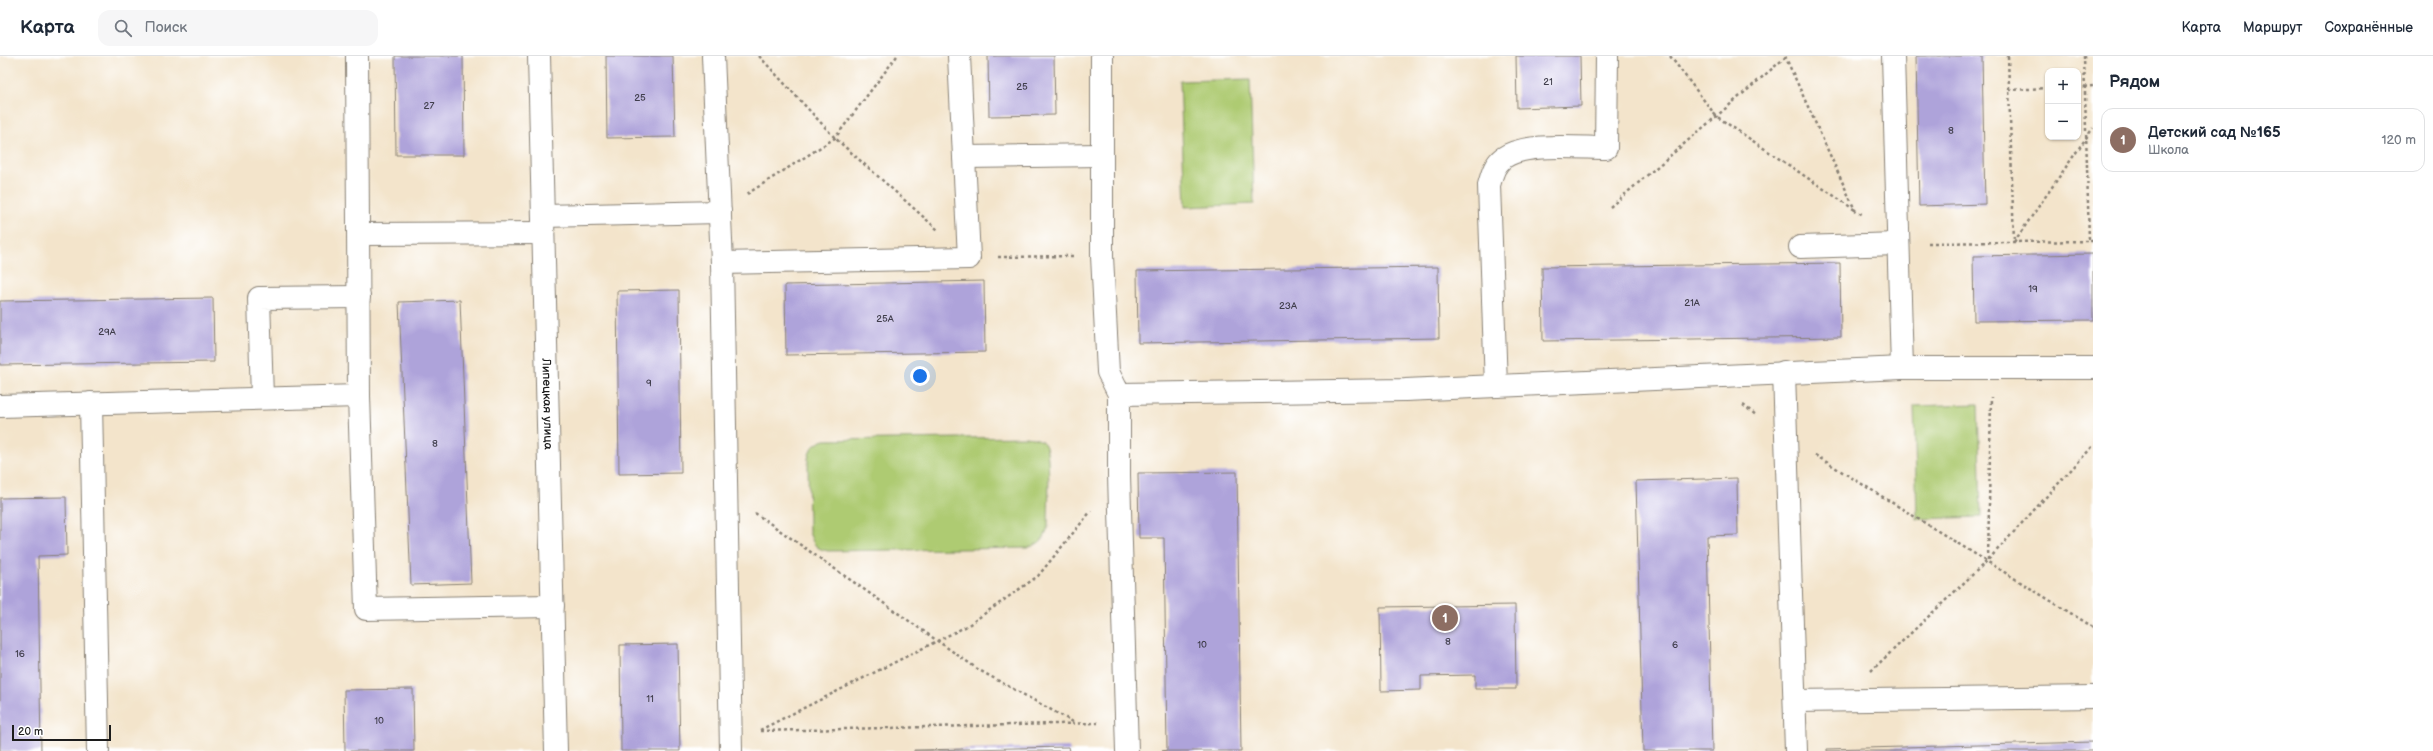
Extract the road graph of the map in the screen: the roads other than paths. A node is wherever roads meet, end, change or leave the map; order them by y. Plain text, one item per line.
1 (357, 56) edge
2 (539, 56) edge
3 (713, 56) edge
4 (959, 56) edge
5 (1102, 56) edge
6 (1607, 56) edge
7 (1893, 56) edge
8 (1102, 155) junction
9 (964, 157) junction
10 (720, 212) junction
11 (543, 224) junction
12 (358, 234) junction
13 (1898, 240) junction
14 (1800, 247) dead end
15 (722, 263) junction
16 (358, 297) junction
17 (1902, 368) junction
18 (2093, 368) edge
19 (1784, 372) junction
20 (1496, 386) junction
21 (1119, 394) junction
22 (359, 396) junction
23 (262, 398) junction
24 (91, 403) junction
25 (0, 406) edge
26 (553, 606) junction
27 (2093, 697) edge
28 (1794, 701) junction
29 (98, 751) edge
30 (556, 751) edge
31 (732, 751) edge
32 (1127, 751) edge
33 (1796, 751) edge

1 - 12 street
2 - 11 street, Липецкая улица
3 - 10 street
4 - 9 street
5 - 8 street
6 - 20 street
7 - 13 street
8 - 9 street
8 - 21 street
9 - 15 street
10 - 11 street
10 - 15 street
11 - 12 street
11 - 26 street, Липецкая улица
12 - 16 street
13 - 14 street
13 - 17 street
15 - 31 street
16 - 22 street
16 - 23 street
17 - 18 street
17 - 19 street
19 - 20 street
19 - 28 street
20 - 21 street
21 - 32 street
22 - 23 street
22 - 26 street
23 - 24 street
24 - 25 street
24 - 29 street
26 - 30 street, Липецкая улица
27 - 28 street
28 - 33 street

